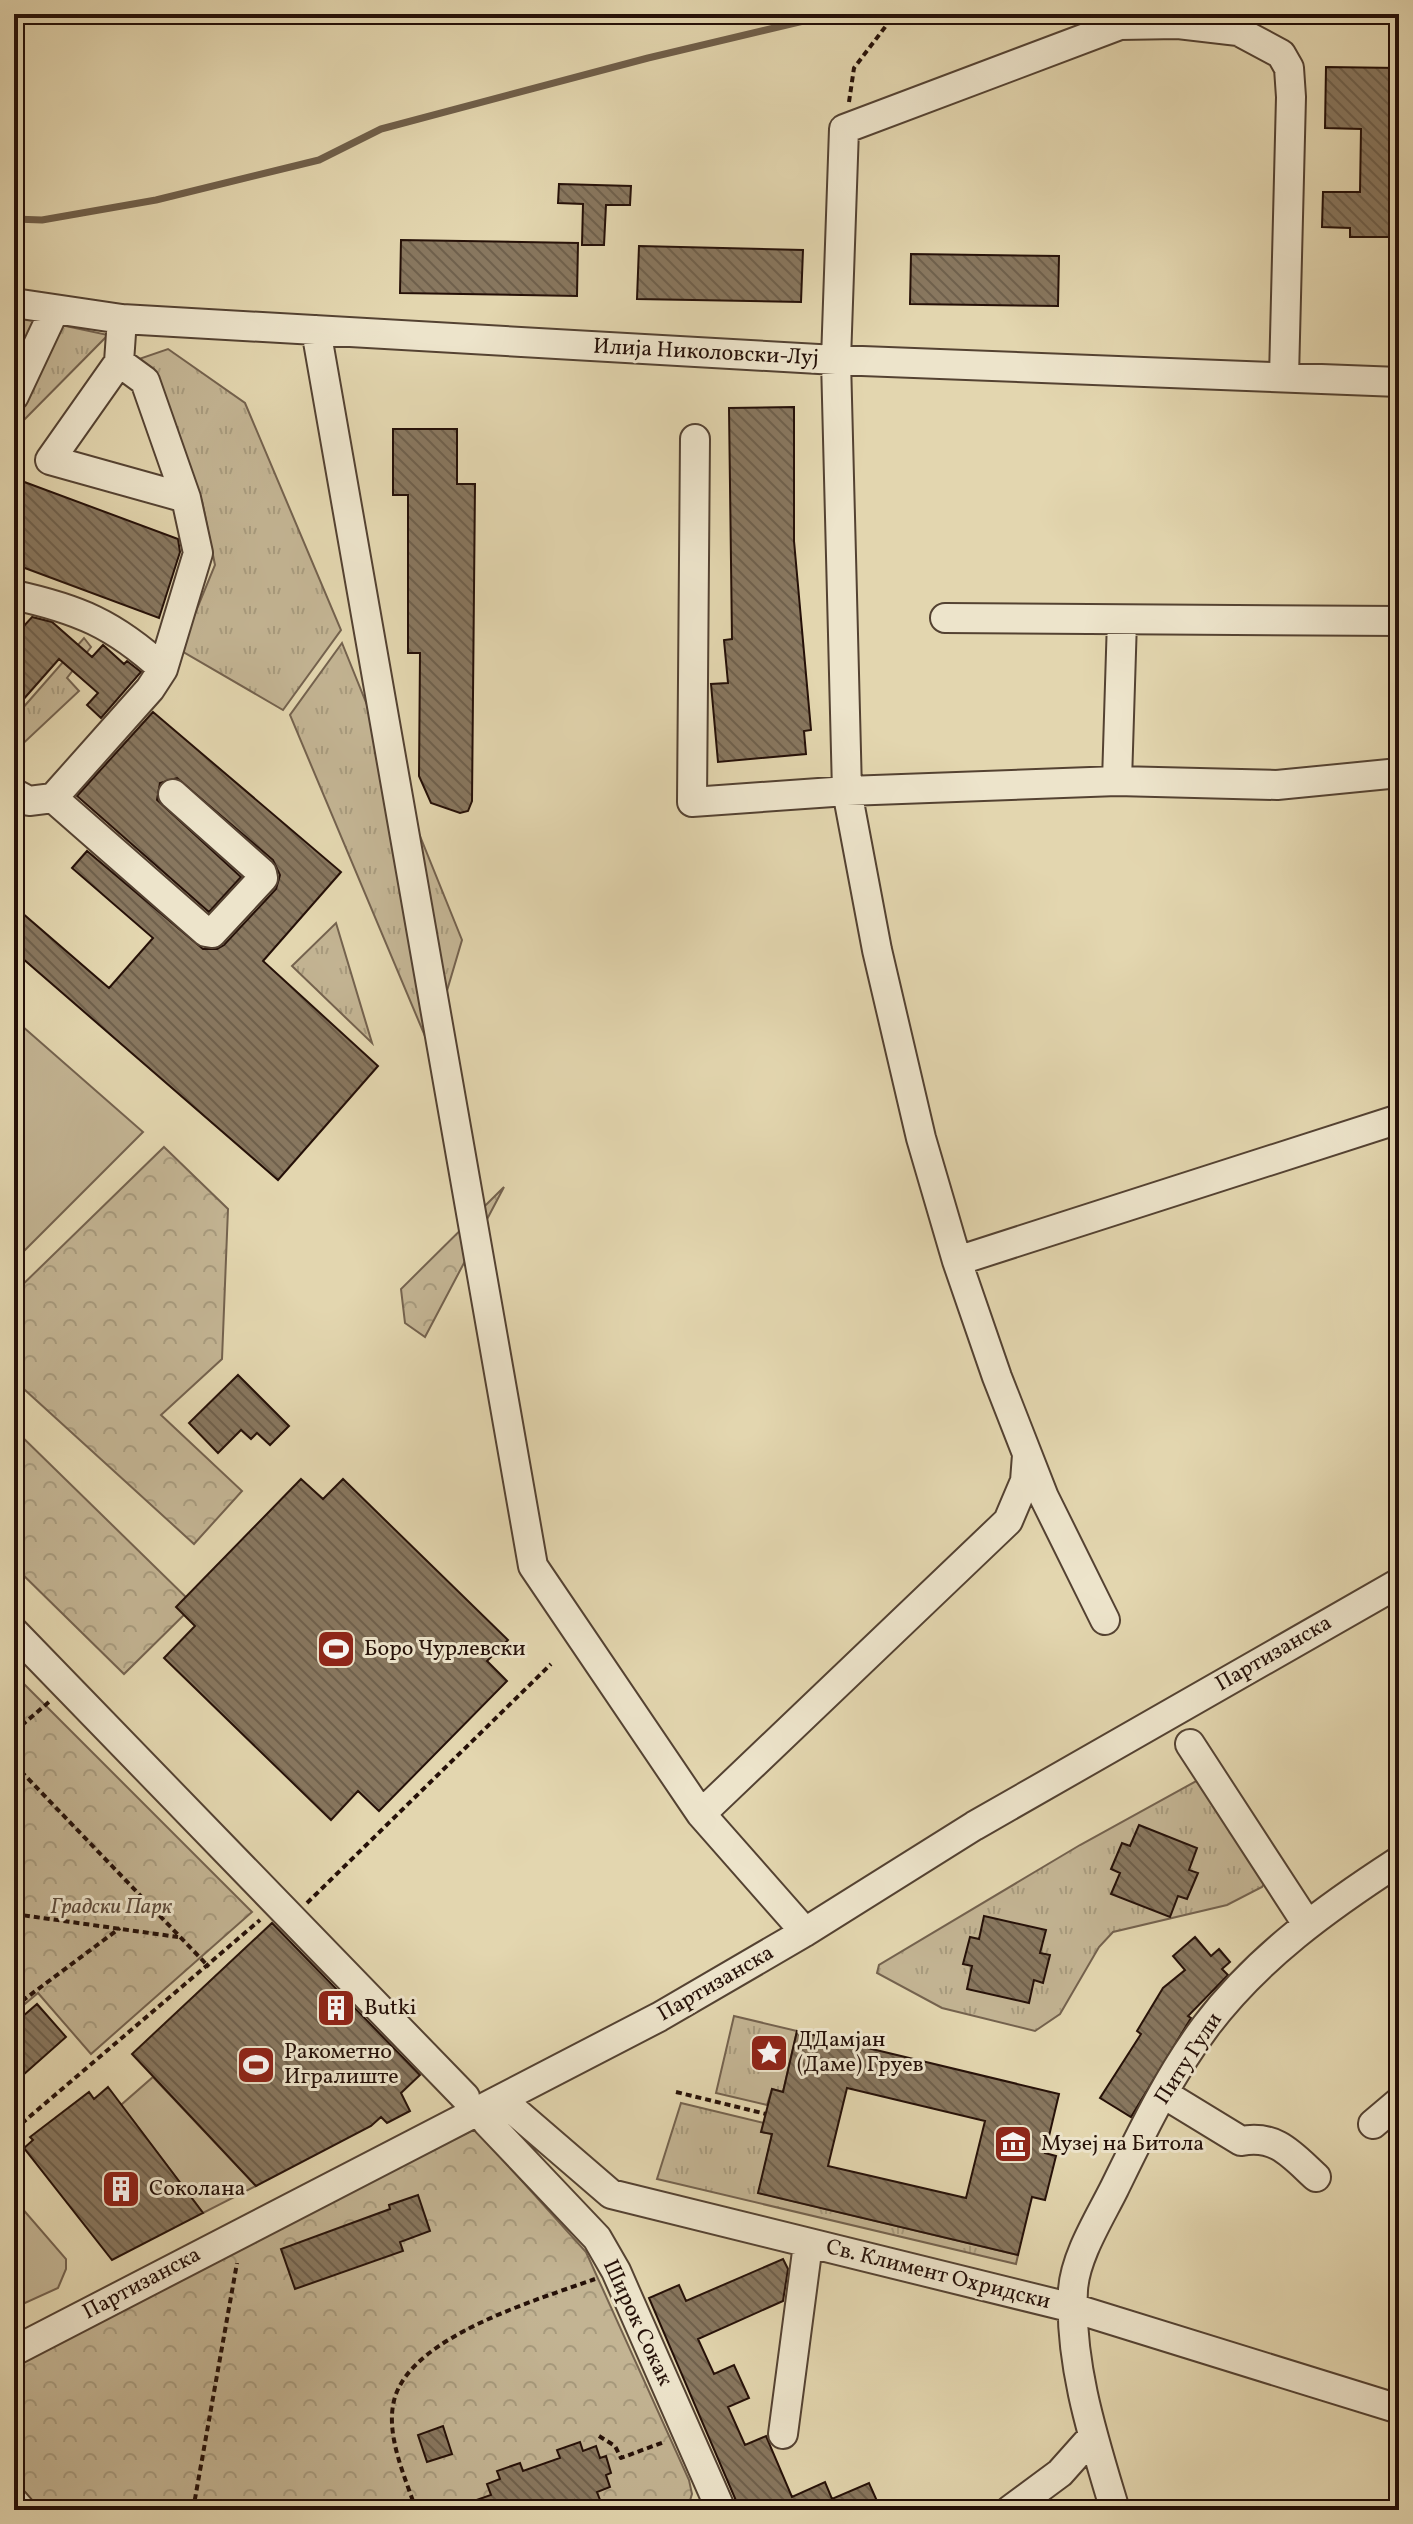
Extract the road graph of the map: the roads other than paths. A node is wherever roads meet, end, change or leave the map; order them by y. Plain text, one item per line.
1 (14, 303) edge
2 (54, 311) junction
3 (122, 319) junction
4 (316, 330) junction
5 (836, 360) junction
6 (119, 362) junction
7 (1284, 377) junction
8 (1399, 382) edge
9 (14, 396) edge
10 (695, 439) dead end
11 (186, 498) junction
12 (14, 595) edge
13 (945, 618) dead end
14 (1122, 620) junction
15 (1399, 621) edge
16 (163, 669) junction
17 (1399, 773) edge
18 (1117, 781) junction
19 (847, 791) junction
20 (14, 793) edge
21 (173, 794) dead end
22 (53, 798) junction
23 (1399, 1119) edge
24 (957, 1261) junction
25 (1027, 1454) junction
26 (1399, 1583) edge
27 (1105, 1620) dead end
28 (14, 1632) edge
29 (1190, 1744) dead end
30 (701, 1814) junction
31 (1399, 1861) edge
32 (1307, 1924) junction
33 (805, 1932) junction
34 (1164, 2094) junction
35 (465, 2097) dead end
36 (1399, 2102) edge
37 (495, 2111) junction
38 (1373, 2124) dead end
39 (1316, 2177) dead end
40 (808, 2244) junction
41 (1073, 2308) junction
42 (66, 2324) junction
43 (14, 2340) edge
44 (14, 2351) edge
45 (1399, 2409) edge
46 (783, 2434) dead end
47 (1093, 2436) junction
48 (14, 2502) edge
49 (21, 2510) edge
50 (721, 2510) edge
51 (1010, 2510) edge
52 (1115, 2510) edge

1 - 2 street, Илија Николовски-Луј
2 - 3 street, Илија Николовски-Луј
2 - 9 street
3 - 4 street, Илија Николовски-Луј
3 - 6 street
4 - 5 street, Илија Николовски-Луј
4 - 30 street
5 - 7 street, Илија Николовски-Луј
5 - 7 street
5 - 19 street
6 - 11 street
6 - 11 street
7 - 8 street, Илија Николовски-Луј
10 - 19 street
11 - 16 street
12 - 16 street
13 - 14 street
14 - 15 street
14 - 18 street
16 - 22 street
17 - 18 street
18 - 19 street
19 - 24 street
20 - 22 street
21 - 22 street
23 - 24 street
24 - 25 street
25 - 27 street
25 - 30 street
26 - 33 street, Партизанска
28 - 35 street
29 - 32 street
30 - 33 street
31 - 32 street, Питу Гули
32 - 34 street, Питу Гули
33 - 37 street, Партизанска
34 - 39 street
34 - 41 street, Питу Гули
36 - 38 street
37 - 40 street, Св. Климент Охридски
37 - 42 street, Партизанска
37 - 50 street, Широк Сокак
40 - 41 street, Св. Климент Охридски
40 - 46 street
41 - 45 street, Св. Климент Охридски
41 - 47 street, Питу Гули
42 - 43 street
42 - 44 street, Партизанска
47 - 51 street
47 - 52 street, Питу Гули
48 - 49 street

